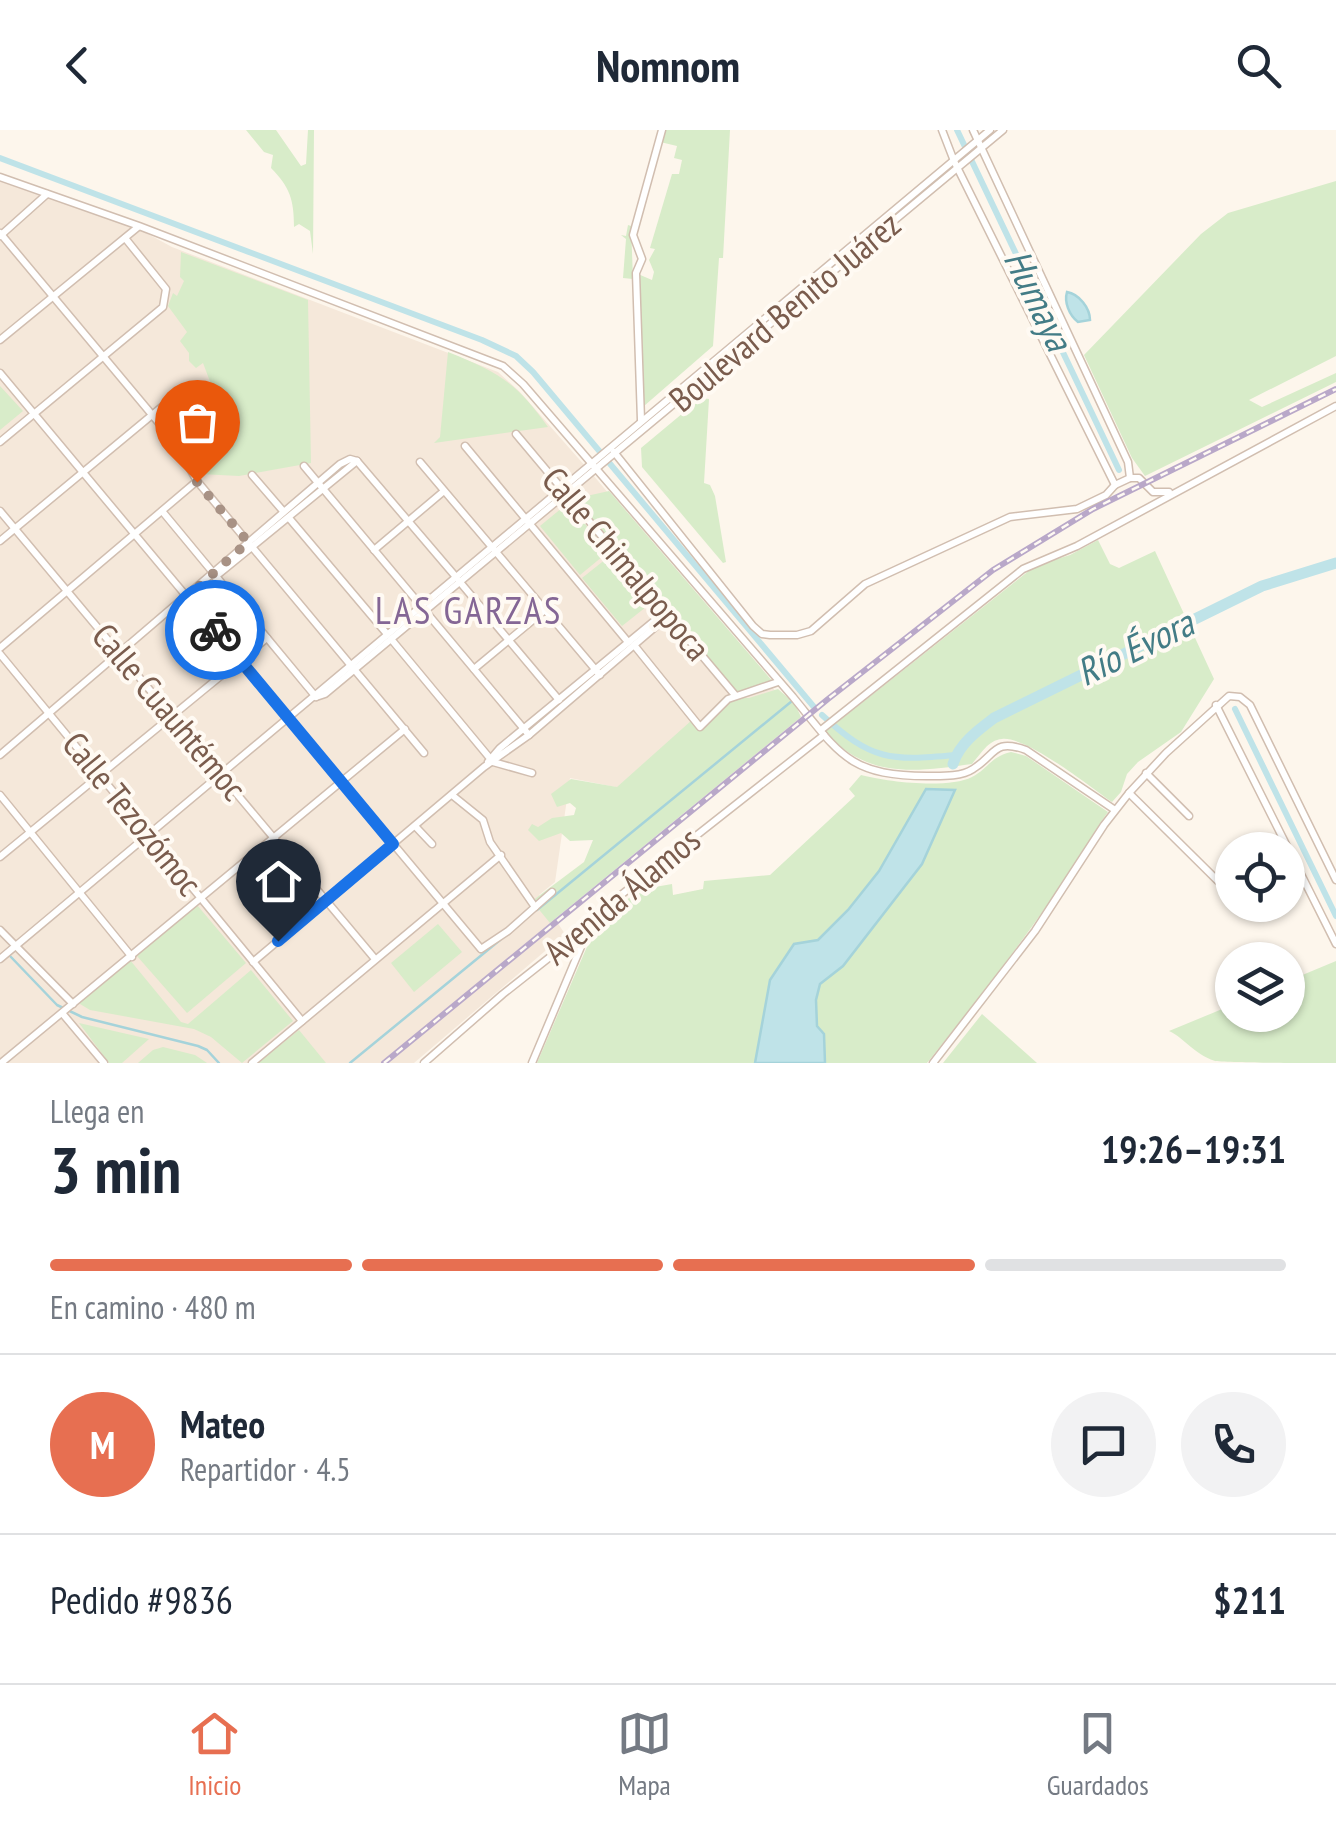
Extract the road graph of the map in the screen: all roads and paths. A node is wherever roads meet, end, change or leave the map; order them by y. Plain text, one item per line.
1 (662, 130) edge
2 (942, 130) edge
3 (973, 130) edge
4 (990, 130) edge
5 (1004, 130) edge
6 (978, 145) junction
7 (959, 162) junction
8 (0, 177) edge
9 (48, 193) junction
10 (139, 226) junction
11 (0, 235) edge
12 (125, 238) junction
13 (53, 297) junction
14 (0, 340) edge
15 (104, 357) junction
16 (0, 374) edge
17 (181, 391) dead end
18 (1336, 406) edge
19 (34, 414) junction
20 (152, 415) junction
21 (641, 421) junction
22 (516, 434) dead end
23 (0, 442) edge
24 (465, 446) dead end
25 (610, 451) junction
26 (420, 462) dead end
27 (1128, 462) junction
28 (594, 463) junction
29 (304, 466) dead end
30 (83, 472) junction
31 (252, 475) dead end
32 (1130, 478) junction
33 (1140, 478) junction
34 (197, 482) junction
35 (321, 486) junction
36 (1115, 486) junction
37 (564, 490) junction
38 (444, 491) junction
39 (1176, 491) junction
40 (0, 511) edge
41 (162, 511) junction
42 (286, 515) junction
43 (528, 520) junction
44 (409, 521) junction
45 (15, 529) junction
46 (134, 534) junction
47 (0, 541) edge
48 (250, 545) junction
49 (493, 549) junction
50 (374, 550) junction
51 (214, 574) junction
52 (457, 579) junction
53 (67, 591) junction
54 (187, 597) junction
55 (423, 608) junction
56 (545, 610) junction
57 (666, 614) junction
58 (388, 636) junction
59 (268, 638) junction
60 (509, 640) junction
61 (631, 644) junction
62 (0, 651) edge
63 (120, 654) junction
64 (240, 660) junction
65 (352, 667) junction
66 (474, 669) junction
67 (598, 672) junction
68 (778, 682) junction
69 (735, 695) junction
70 (316, 697) junction
71 (559, 700) junction
72 (1216, 705) junction
73 (49, 714) junction
74 (172, 716) junction
75 (290, 720) junction
76 (405, 729) junction
77 (527, 732) junction
78 (822, 733) junction
79 (424, 753) dead end
80 (0, 755) edge
81 (492, 760) junction
82 (532, 773) dead end
83 (1146, 773) junction
84 (222, 775) junction
85 (100, 776) junction
86 (342, 782) junction
87 (1129, 793) junction
88 (452, 794) junction
89 (0, 795) edge
90 (1116, 810) junction
91 (1188, 816) dead end
92 (415, 826) junction
93 (30, 832) junction
94 (149, 836) junction
95 (275, 838) junction
96 (393, 844) junction
97 (432, 844) dead end
98 (501, 855) junction
99 (0, 857) edge
100 (1215, 878) edge
101 (1336, 880) edge
102 (552, 892) dead end
103 (80, 893) junction
104 (202, 899) junction
105 (326, 900) junction
106 (443, 903) junction
107 (534, 907) junction
108 (593, 917) junction
109 (0, 930) edge
110 (1336, 944) edge
111 (13, 949) junction
112 (132, 957) junction
113 (0, 959) edge
114 (375, 959) junction
115 (254, 962) junction
116 (73, 1004) junction
117 (62, 1013) junction
118 (302, 1021) junction
119 (2, 1063) edge
120 (104, 1063) edge
121 (252, 1063) edge
122 (424, 1063) edge
123 (532, 1063) edge
124 (933, 1063) edge

1 - 21 street
2 - 7 street
3 - 6 street
4 - 6 street, Boulevard Benito Juárez
5 - 6 street, Boulevard Benito Juárez
6 - 7 street, Boulevard Benito Juárez
6 - 27 street
7 - 21 street, Boulevard Benito Juárez
7 - 25 street, Boulevard Benito Juárez
7 - 36 street
8 - 9 street
9 - 10 street
9 - 11 street
10 - 12 street
10 - 28 street
11 - 13 street
12 - 13 street
12 - 15 street
13 - 14 street
13 - 15 street
15 - 19 street
15 - 20 street
16 - 19 street
17 - 20 street
18 - 39 street, Avenida Álamos
19 - 23 street
19 - 30 street
20 - 30 street
20 - 34 street
21 - 25 street, Boulevard Benito Juárez
22 - 37 street, Calle Chimalpopoca
24 - 43 street
25 - 28 street, Boulevard Benito Juárez
25 - 36 street
26 - 38 street
27 - 32 street
27 - 33 street
28 - 37 street, Boulevard Benito Juárez
28 - 68 street
29 - 35 street
30 - 45 street
30 - 46 street
31 - 42 street
32 - 33 street
32 - 36 street
33 - 39 street
34 - 41 street
34 - 48 street
35 - 42 street
35 - 44 street
35 - 50 street
37 - 43 street, Boulevard Benito Juárez
37 - 57 street, Calle Chimalpopoca
38 - 44 street
38 - 49 street
39 - 78 street, Avenida Álamos
40 - 45 street, Calle Cuauhtémoc
41 - 46 street
41 - 51 street
42 - 48 street
42 - 58 street
43 - 49 street, Boulevard Benito Juárez
43 - 61 street
44 - 50 street
44 - 52 street
45 - 47 street
45 - 53 street, Calle Cuauhtémoc
46 - 53 street
46 - 54 street
48 - 51 street
48 - 65 street
49 - 52 street, Boulevard Benito Juárez
49 - 56 street
50 - 55 street
51 - 54 street
51 - 59 street
52 - 55 street, Boulevard Benito Juárez
52 - 60 street
53 - 62 street
53 - 63 street, Calle Cuauhtémoc
54 - 63 street
54 - 64 street
55 - 58 street, Boulevard Benito Juárez
55 - 66 street
56 - 60 street
56 - 67 street
57 - 61 street
57 - 69 street, Calle Chimalpopoca
58 - 65 street, Boulevard Benito Juárez
58 - 81 street
59 - 64 street
59 - 70 street
60 - 66 street
60 - 71 street
61 - 67 street
61 - 69 street
62 - 73 street, Calle Tezozómoc
63 - 73 street
63 - 74 street, Calle Cuauhtémoc
64 - 74 street
64 - 75 street
65 - 70 street, Boulevard Benito Juárez
65 - 76 street
66 - 77 street
67 - 71 street
67 - 77 street
68 - 69 street
68 - 78 street
70 - 75 street, Boulevard Benito Juárez
71 - 77 street
72 - 83 street
72 - 101 street
72 - 110 street
73 - 80 street
73 - 85 street, Calle Tezozómoc
74 - 84 street, Calle Cuauhtémoc
74 - 85 street
75 - 84 street, Boulevard Benito Juárez
75 - 86 street
76 - 79 street
76 - 86 street
77 - 81 street
78 - 90 street
78 - 108 street, Avenida Álamos
81 - 82 street
81 - 88 street
83 - 87 street
83 - 91 street
84 - 94 street, Boulevard Benito Juárez
84 - 95 street, Calle Cuauhtémoc
85 - 93 street
85 - 94 street, Calle Tezozómoc
86 - 95 street
86 - 96 street
87 - 90 street
87 - 100 street
88 - 92 street
88 - 98 street
89 - 93 street
90 - 124 street
92 - 96 street
92 - 97 street
93 - 99 street
93 - 103 street
94 - 103 street, Boulevard Benito Juárez
94 - 104 street, Calle Tezozómoc
95 - 104 street
95 - 105 street, Calle Cuauhtémoc
96 - 105 street
96 - 106 street
98 - 106 street
98 - 107 street
102 - 107 street
103 - 111 street, Boulevard Benito Juárez
103 - 112 street
104 - 112 street
104 - 115 street, Calle Tezozómoc
105 - 114 street, Calle Cuauhtémoc
105 - 115 street
106 - 107 street
106 - 114 street
108 - 122 street, Avenida Álamos
108 - 123 street
109 - 111 street
111 - 113 street, Boulevard Benito Juárez
111 - 116 street
112 - 116 street
114 - 118 street
115 - 118 street, Calle Tezozómoc
116 - 117 street
117 - 119 street
117 - 120 street
118 - 121 street

